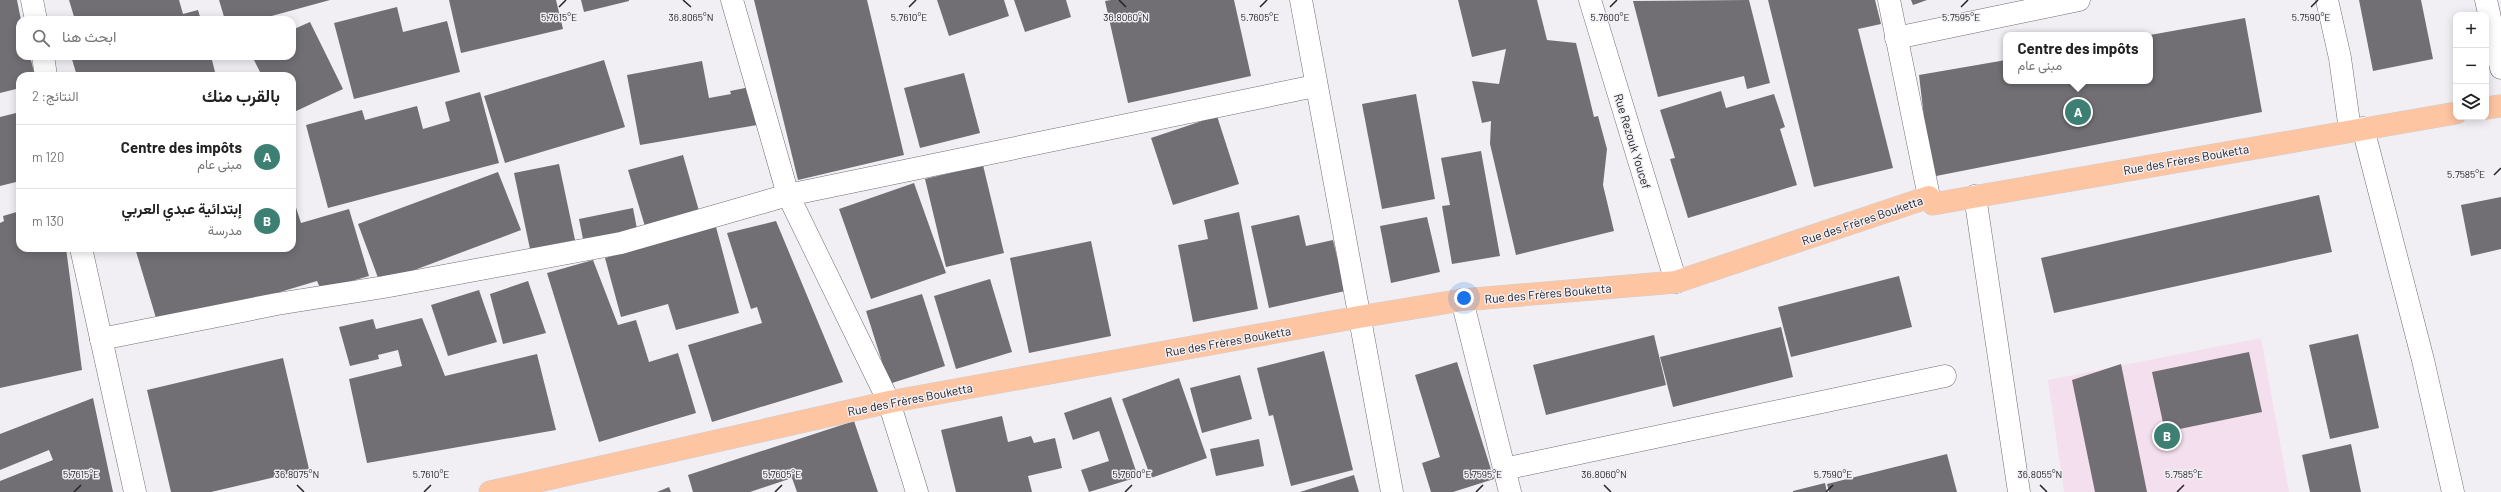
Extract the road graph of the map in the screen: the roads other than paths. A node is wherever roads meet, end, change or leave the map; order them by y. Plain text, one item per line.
1 (32, 0) edge
2 (732, 0) edge
3 (1301, 0) edge
4 (1590, 0) edge
5 (1889, 0) edge
6 (2079, 0) edge
7 (2327, 0) edge
8 (2486, 0) edge
9 (35, 16) edge
10 (1896, 38) junction
11 (44, 60) edge
12 (2501, 68) edge
13 (45, 72) edge
14 (1315, 86) junction
15 (2501, 106) edge
16 (2489, 108) edge
17 (2453, 113) edge
18 (2357, 129) junction
19 (788, 195) junction
20 (1975, 196) junction
21 (1930, 197) junction
22 (82, 252) edge
23 (1676, 282) junction
24 (1462, 300) junction
25 (1359, 317) junction
26 (101, 339) junction
27 (1945, 376) dead end
28 (889, 402) junction
29 (1504, 468) junction
30 (135, 492) edge
31 (490, 492) edge
32 (917, 492) edge
33 (1392, 492) edge
34 (1510, 492) edge
35 (2019, 492) edge
36 (2453, 492) edge

1 - 9 street
2 - 19 street
3 - 14 street
4 - 23 street, Rue Rezouk Youcef
5 - 10 street
6 - 10 street
7 - 18 street
8 - 12 street
10 - 21 street
11 - 13 street
14 - 19 street
14 - 25 street
15 - 16 main road
17 - 18 main road, Rue des Frères Bouketta
18 - 20 main road, Rue des Frères Bouketta
18 - 36 street
19 - 26 street
19 - 28 street
20 - 21 main road, Rue des Frères Bouketta
20 - 35 street
21 - 23 main road, Rue des Frères Bouketta
22 - 26 street
23 - 24 main road, Rue des Frères Bouketta
24 - 25 main road, Rue des Frères Bouketta
24 - 29 street
25 - 28 main road, Rue des Frères Bouketta
25 - 33 street
26 - 30 street
27 - 29 street
28 - 31 main road, Rue des Frères Bouketta
28 - 32 street
29 - 34 street

